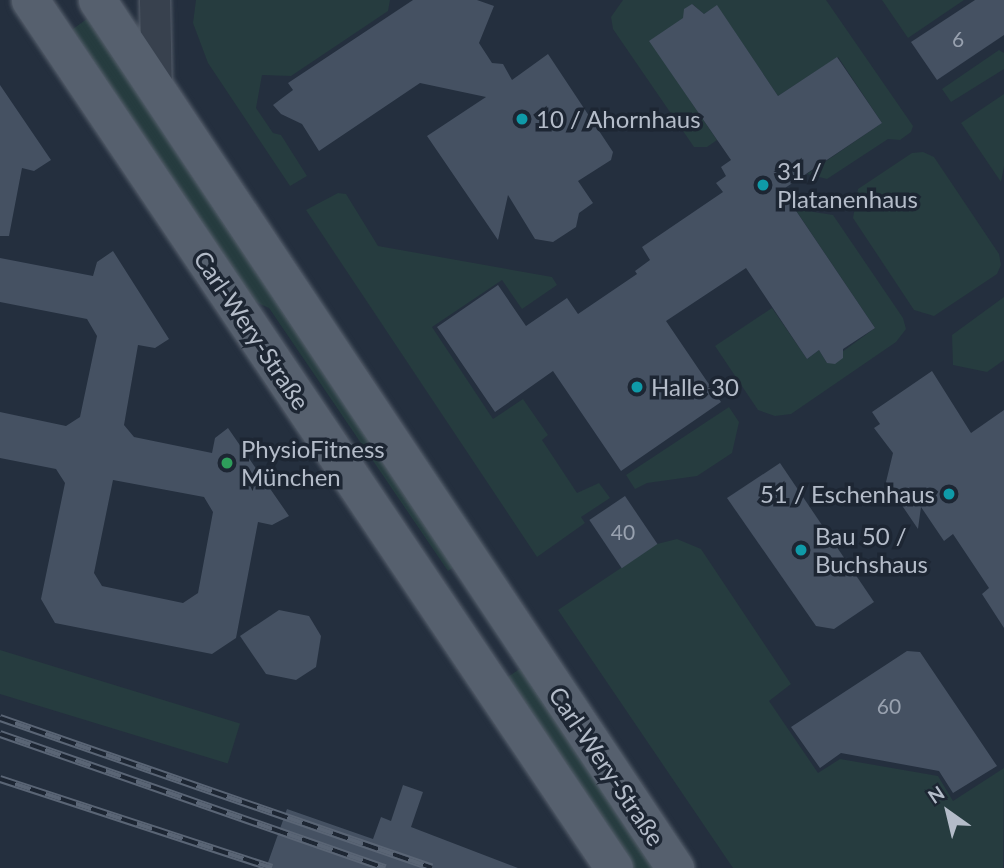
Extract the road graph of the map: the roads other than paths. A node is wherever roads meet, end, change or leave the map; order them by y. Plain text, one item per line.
1 (30, 0) edge
2 (97, 0) edge
3 (155, 0) edge
4 (158, 96) junction
5 (614, 868) edge
6 (675, 868) edge

1 - 5 main road, Carl-Wery-Straße
2 - 4 main road, Carl-Wery-Straße
3 - 4 street
4 - 6 main road, Carl-Wery-Straße

